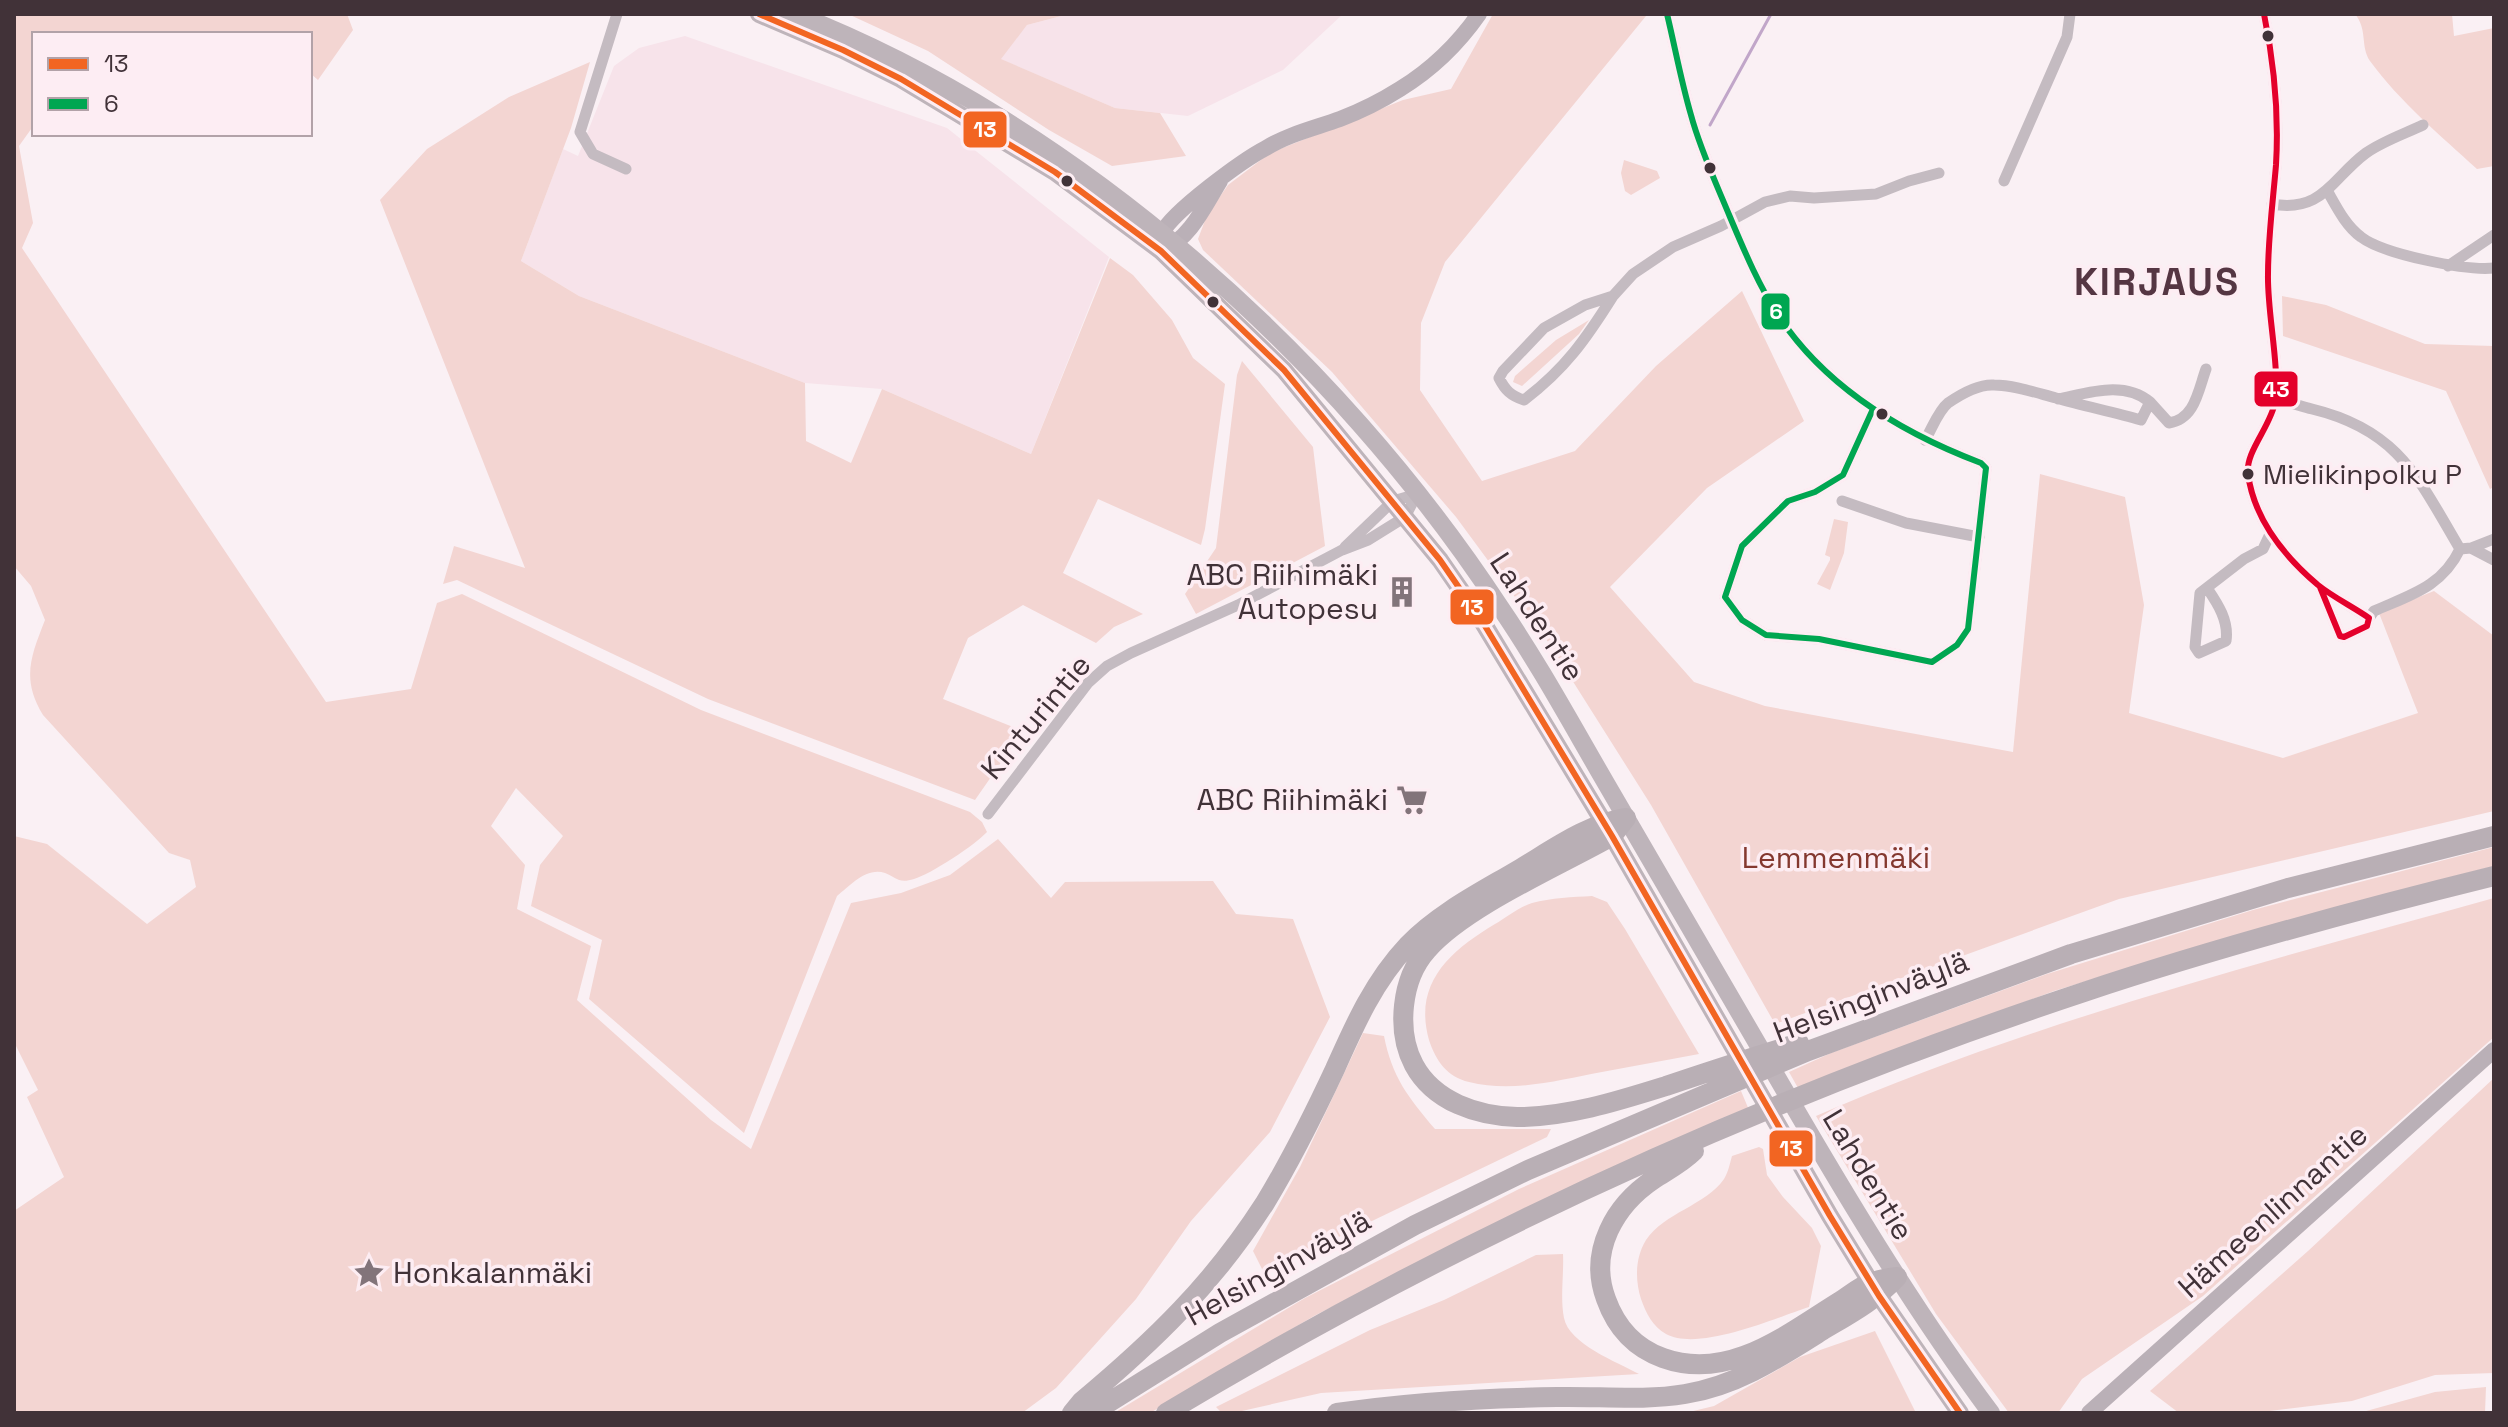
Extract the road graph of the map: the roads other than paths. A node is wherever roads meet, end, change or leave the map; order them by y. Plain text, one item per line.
1 (617, 14) edge
2 (759, 14) edge
3 (795, 14) edge
4 (1479, 14) edge
5 (1667, 14) edge
6 (2070, 14) edge
7 (2264, 14) edge
8 (2423, 125) dead end
9 (626, 169) dead end
10 (1939, 173) dead end
11 (2004, 181) dead end
12 (2328, 192) junction
13 (2272, 204) junction
14 (1732, 221) junction
15 (2494, 235) edge
16 (1166, 243) junction
17 (2448, 266) junction
18 (2494, 268) edge
19 (1613, 296) junction
20 (2206, 369) dead end
21 (2058, 399) junction
22 (2275, 400) junction
23 (2150, 402) junction
24 (1873, 409) junction
25 (1925, 440) junction
26 (1417, 494) junction
27 (1393, 501) junction
28 (1842, 501) dead end
29 (1405, 517) junction
30 (2270, 534) junction
31 (1979, 537) junction
32 (2494, 539) edge
33 (2466, 549) junction
34 (1342, 550) junction
35 (2494, 560) edge
36 (2320, 587) junction
37 (2207, 588) junction
38 (2369, 618) junction
39 (988, 814) dead end
40 (1626, 818) junction
41 (1608, 829) junction
42 (2494, 836) edge
43 (2494, 876) edge
44 (2494, 1050) edge
45 (1714, 1080) junction
46 (1714, 1133) junction
47 (1897, 1277) junction
48 (1876, 1289) junction
49 (1072, 1413) edge
50 (1092, 1413) edge
51 (1166, 1413) edge
52 (1337, 1413) edge
53 (1960, 1413) edge
54 (1991, 1413) edge
55 (2089, 1413) edge

1 - 9 street
2 - 16 main road, Lahdentie
3 - 16 main road, Lahdentie
4 - 16 main road
5 - 14 street
6 - 11 street
7 - 13 street
8 - 12 street
10 - 14 street
12 - 13 street
12 - 17 street
13 - 22 street
14 - 19 street
14 - 24 street
15 - 17 street
16 - 26 main road, Lahdentie
16 - 27 main road, Lahdentie
17 - 18 street
19 - 19 street
20 - 23 street
21 - 23 street
21 - 23 street
21 - 25 street
22 - 30 street
22 - 33 street
24 - 25 street
24 - 31 street
25 - 31 street
26 - 27 street, Kinturintie
26 - 29 street
26 - 40 main road, Lahdentie
27 - 29 main road, Lahdentie
27 - 34 street, Kinturintie
28 - 31 street
29 - 34 street, Kinturintie
29 - 41 main road, Lahdentie
30 - 36 street
30 - 37 street
32 - 33 street
33 - 35 street
33 - 38 street
34 - 39 street, Kinturintie
36 - 38 street
36 - 38 street
37 - 37 street
40 - 41 highway
40 - 47 main road, Lahdentie
41 - 45 highway
41 - 48 main road, Lahdentie
41 - 49 highway
42 - 45 highway, Helsinginväylä
43 - 46 highway
44 - 55 main road, Hämeenlinnantie
45 - 50 highway, Helsinginväylä
46 - 48 highway
46 - 51 highway
47 - 48 highway
47 - 54 main road, Lahdentie
48 - 52 highway
48 - 53 main road, Lahdentie

